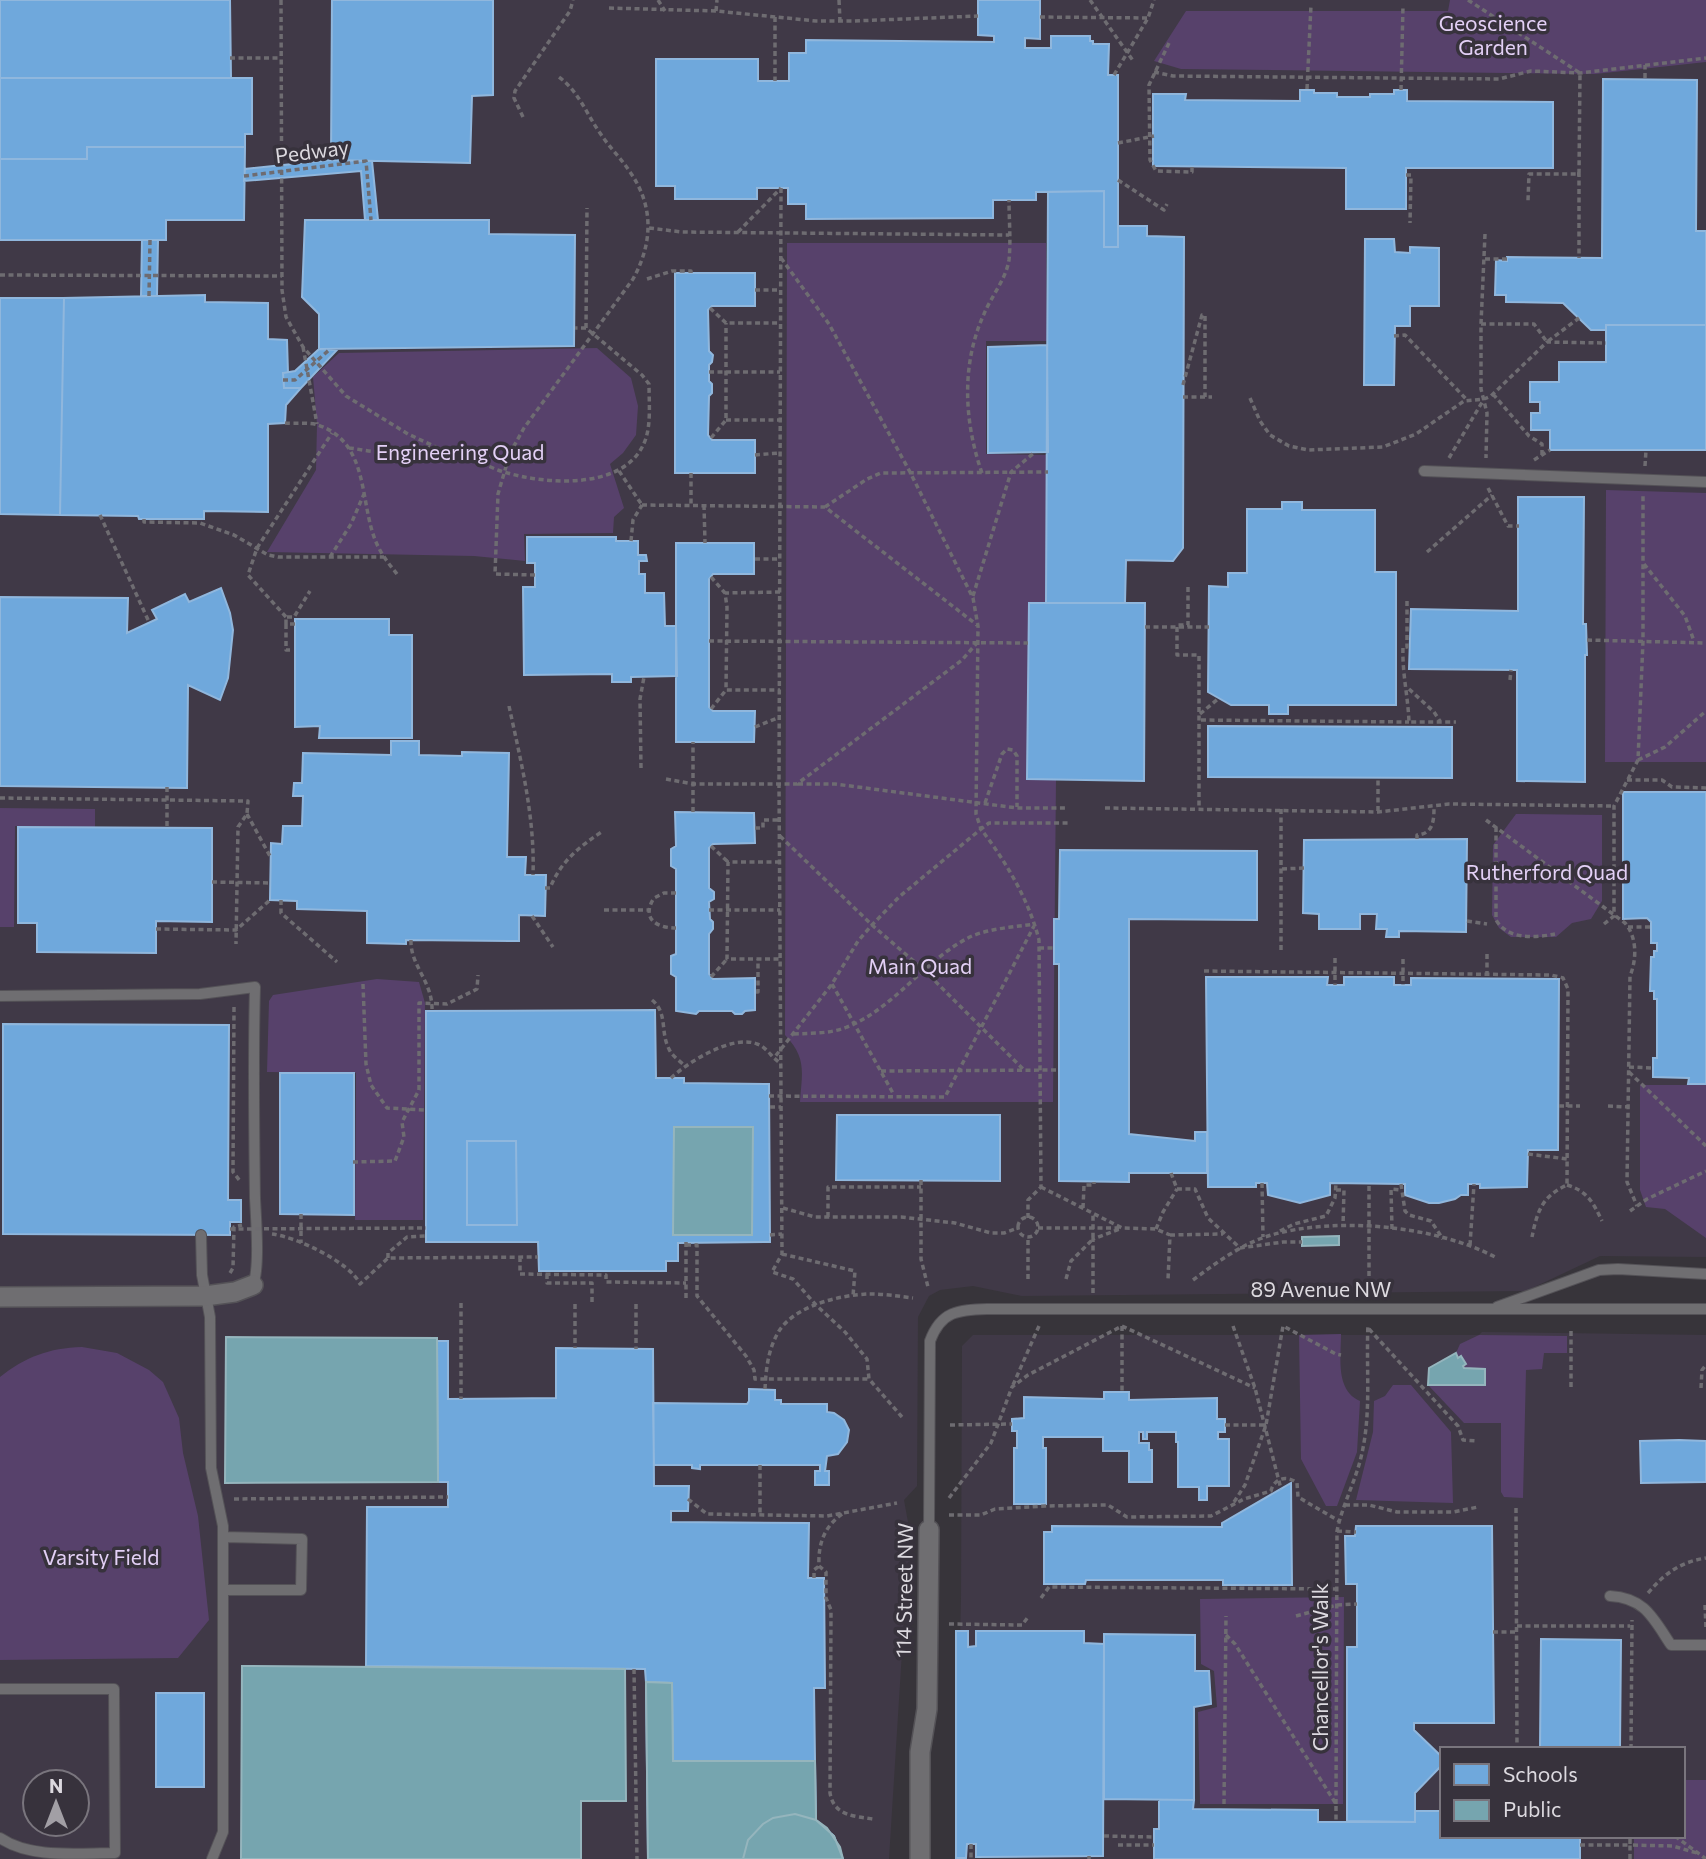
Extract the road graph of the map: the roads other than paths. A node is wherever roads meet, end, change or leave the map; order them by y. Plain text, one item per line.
1 (1424, 471) dead end
2 (1706, 482) edge
3 (0, 996) edge
4 (201, 1235) dead end
5 (1706, 1274) edge
6 (253, 1285) joint
7 (205, 1296) junction
8 (0, 1297) edge
9 (1490, 1309) junction
10 (1706, 1309) edge
11 (940, 1323) joint
12 (929, 1530) joint
13 (223, 1537) junction
14 (223, 1590) junction
15 (1610, 1596) dead end
16 (1706, 1645) edge
17 (0, 1689) edge
18 (0, 1838) edge
19 (212, 1859) edge
20 (920, 1859) edge

1 - 2 lane
3 - 6 lane
4 - 7 lane
5 - 9 lane
6 - 7 street
7 - 8 street
7 - 13 lane
9 - 10 lane, 89 Avenue NW
9 - 11 lane, 89 Avenue NW
11 - 12 lane, 114 Street NW
12 - 20 street, 114 Street NW
13 - 14 lane
13 - 14 lane
14 - 19 lane
15 - 16 lane
17 - 18 lane

